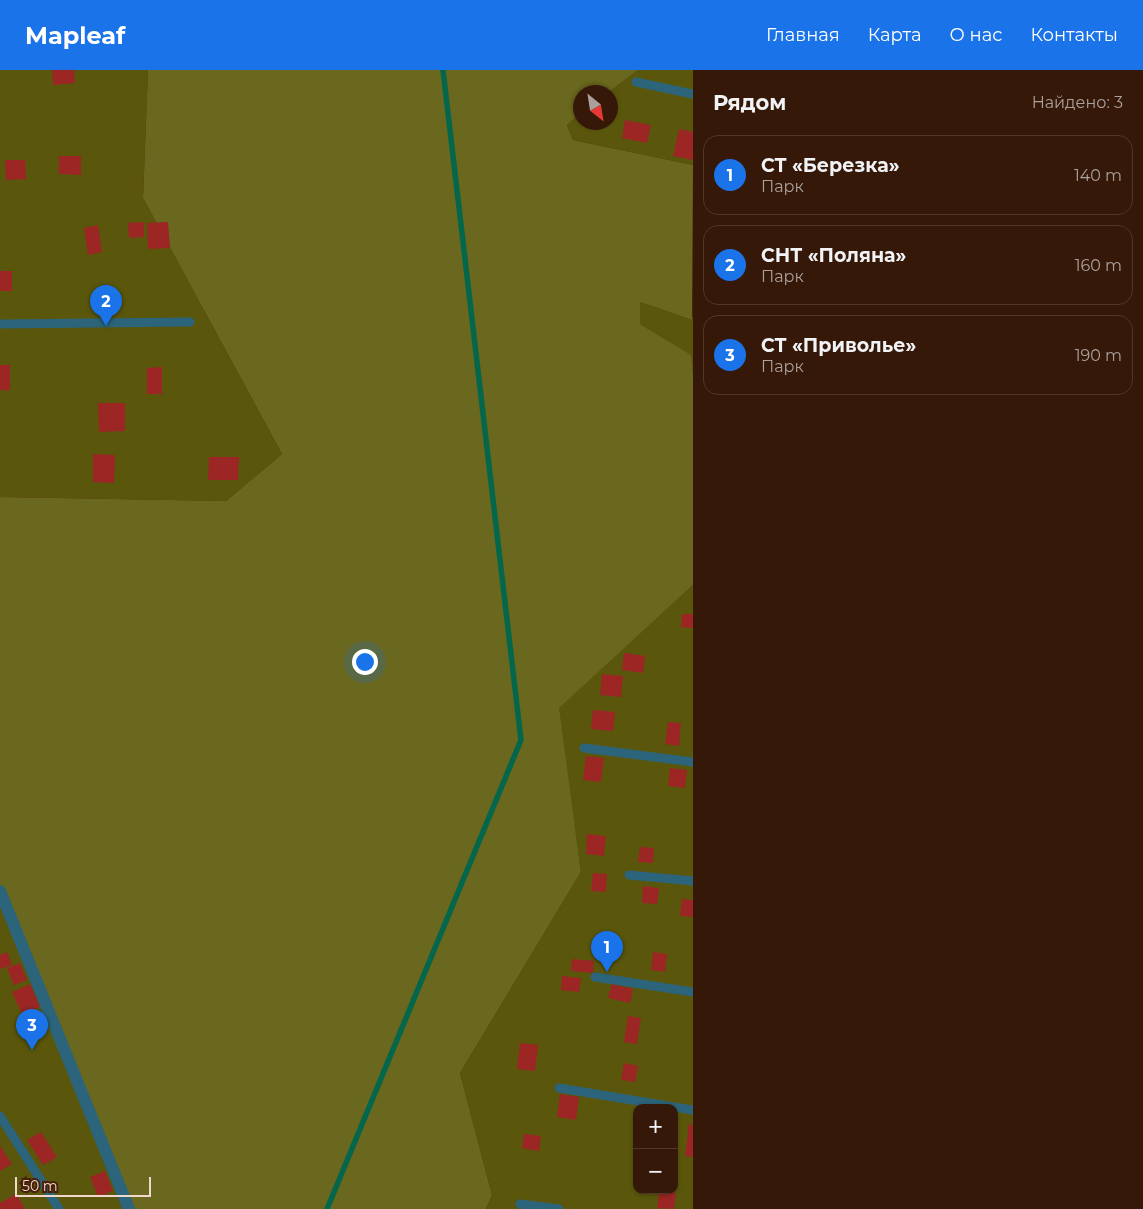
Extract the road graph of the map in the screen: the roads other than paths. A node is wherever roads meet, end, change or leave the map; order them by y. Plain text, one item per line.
1 (636, 82) dead end
2 (693, 94) edge
3 (190, 322) dead end
4 (0, 324) edge
5 (584, 748) dead end
6 (693, 762) edge
7 (629, 875) dead end
8 (693, 881) edge
9 (0, 891) edge
10 (595, 977) dead end
11 (693, 992) edge
12 (559, 1088) dead end
13 (693, 1110) edge
14 (0, 1116) edge
15 (520, 1204) dead end
16 (60, 1209) edge
17 (129, 1209) edge
18 (559, 1209) edge

1 - 2 lane
3 - 4 lane
5 - 6 lane
7 - 8 lane
9 - 17 street
10 - 11 lane
12 - 13 lane
14 - 16 lane
15 - 18 lane

